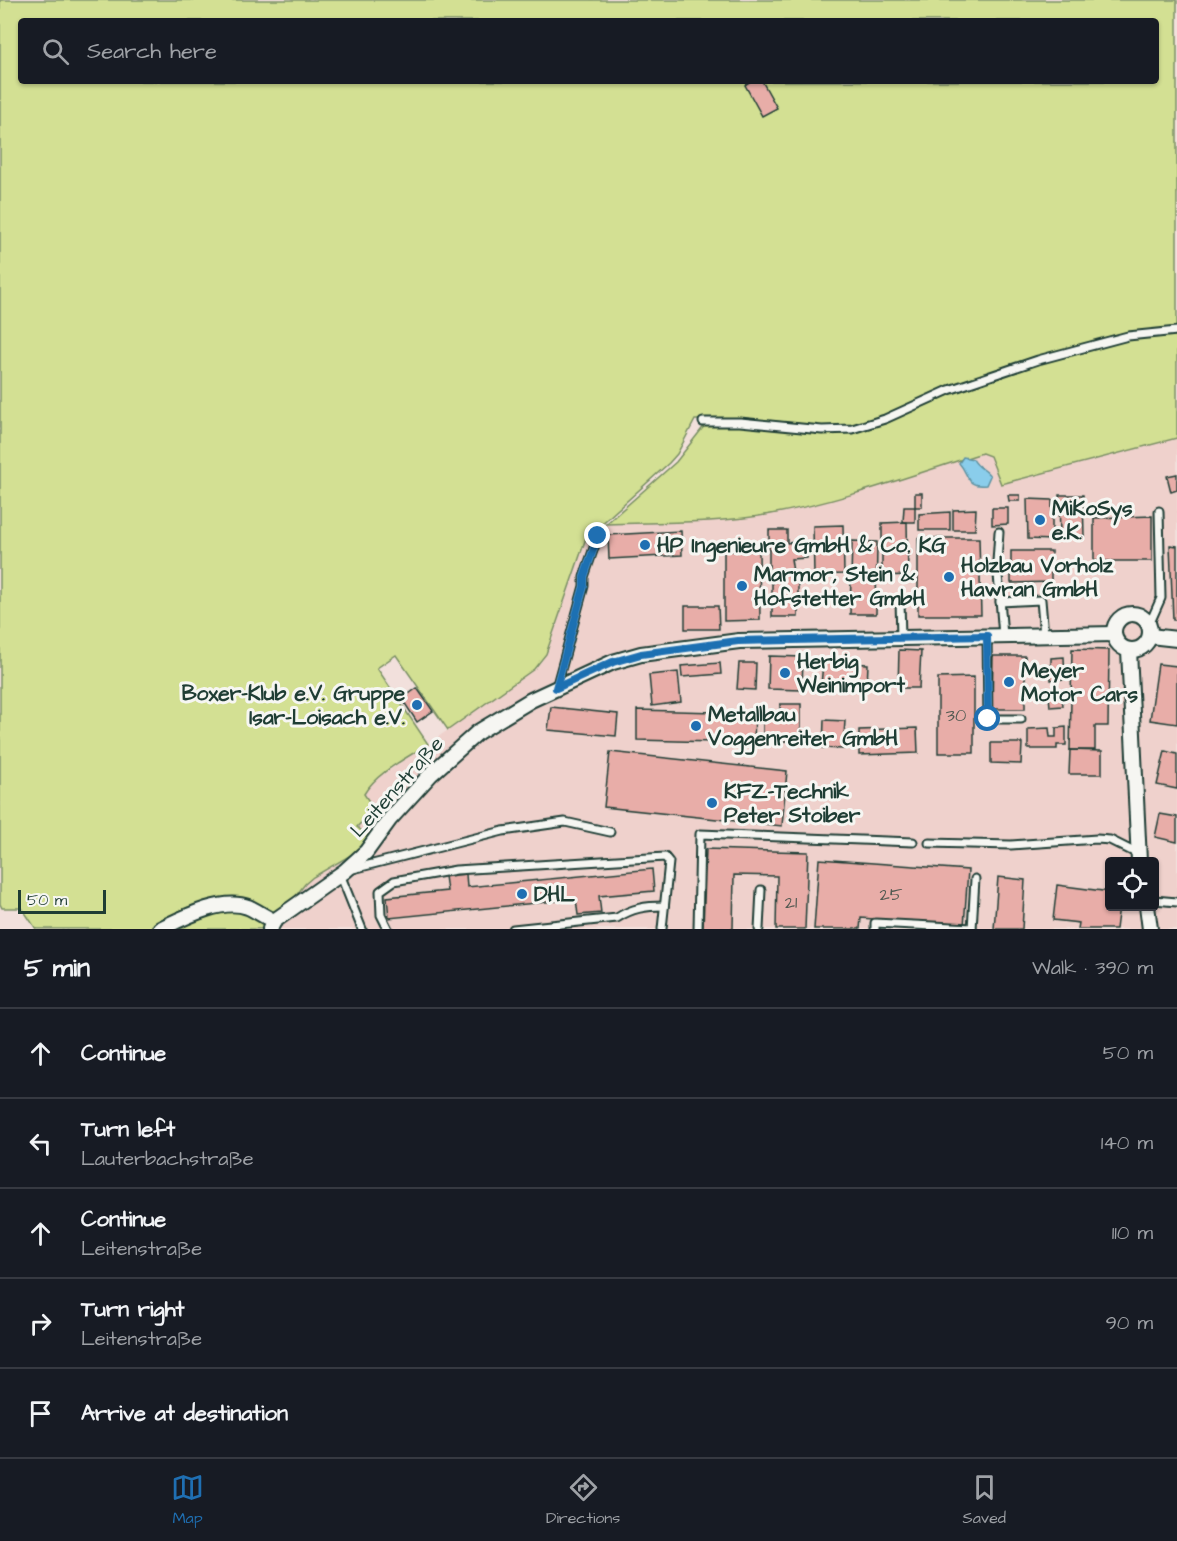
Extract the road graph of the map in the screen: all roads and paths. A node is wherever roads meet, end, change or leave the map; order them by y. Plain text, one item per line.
1 (1177, 331) edge
2 (703, 422) dead end
3 (1159, 511) dead end
4 (999, 532) dead end
5 (598, 536) dead end
6 (900, 600) dead end
7 (1000, 602) junction
8 (1150, 631) junction
9 (1114, 634) junction
10 (1044, 635) junction
11 (987, 636) junction
12 (1003, 636) junction
13 (901, 638) junction
14 (1177, 639) edge
15 (1129, 650) junction
16 (556, 688) junction
17 (1021, 720) dead end
18 (610, 831) dead end
19 (913, 842) dead end
20 (929, 843) dead end
21 (1137, 857) edge
22 (1139, 857) edge
23 (343, 872) junction
24 (975, 879) dead end
25 (761, 890) dead end
26 (1159, 900) edge
27 (1177, 902) edge
28 (664, 906) junction
29 (1148, 911) edge
30 (272, 925) edge
31 (160, 929) edge
32 (362, 929) edge
33 (388, 929) edge
34 (513, 929) edge
35 (662, 929) edge
36 (698, 929) edge
37 (759, 929) edge
38 (875, 929) edge
39 (972, 929) edge
40 (1150, 929) edge

1 - 2 lane
3 - 8 lane
4 - 7 lane
5 - 16 lane
6 - 13 lane
7 - 10 lane
7 - 12 lane
8 - 9 street
8 - 14 street
8 - 15 street
9 - 10 street, Leitenstraße
9 - 15 street
10 - 12 street, Leitenstraße
11 - 12 street, Leitenstraße
11 - 13 street, Leitenstraße
11 - 17 lane
13 - 16 street, Leitenstraße
15 - 22 street
16 - 23 street, Leitenstraße
18 - 23 lane
19 - 36 lane
20 - 21 lane
23 - 30 street, Leitenstraße
23 - 32 lane
24 - 39 lane
25 - 37 lane
26 - 27 lane
28 - 33 lane
28 - 34 lane
28 - 35 lane
29 - 40 street
30 - 31 street, Leitenstraße
38 - 39 lane

